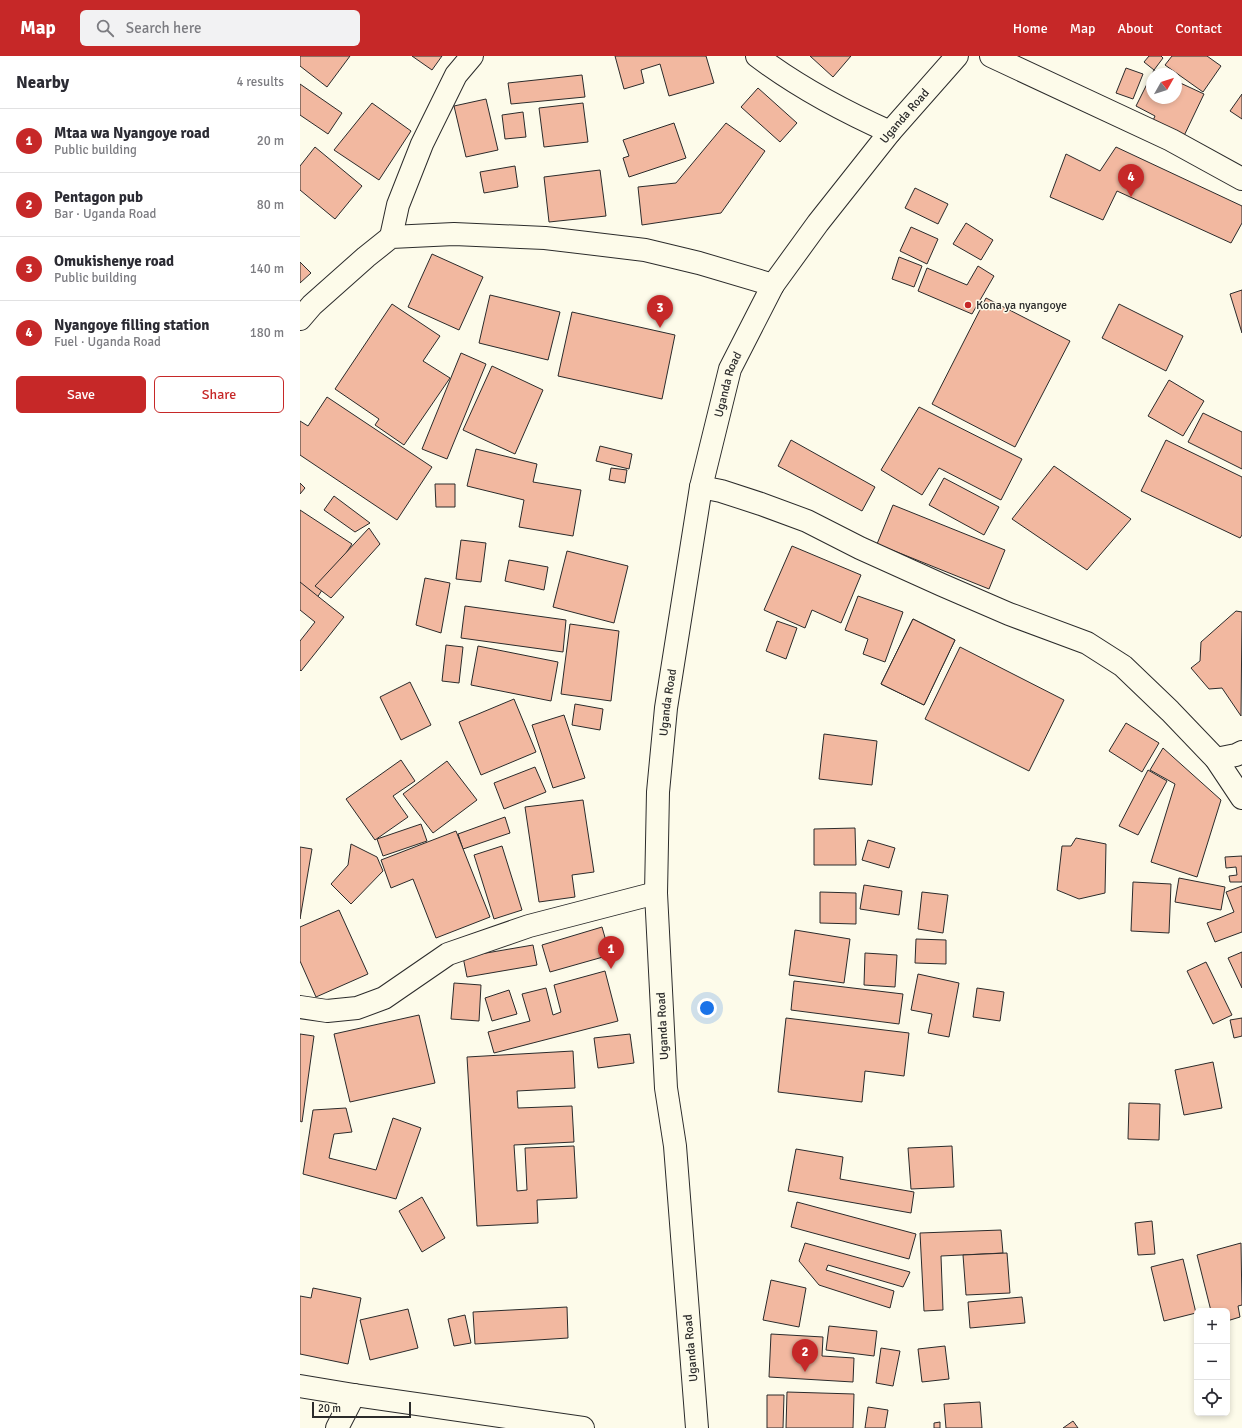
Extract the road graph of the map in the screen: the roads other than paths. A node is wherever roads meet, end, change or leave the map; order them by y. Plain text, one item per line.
1 (472, 56) edge
2 (757, 56) edge
3 (957, 56) edge
4 (991, 56) edge
5 (890, 132) junction
6 (1242, 178) edge
7 (391, 237) junction
8 (773, 285) junction
9 (300, 320) edge
10 (701, 486) junction
11 (1242, 752) edge
12 (1216, 759) junction
13 (1242, 798) edge
14 (656, 893) junction
15 (300, 1007) edge
16 (300, 1386) edge
17 (354, 1395) junction
18 (337, 1428) edge
19 (583, 1428) edge
20 (697, 1428) edge

1 - 7 street
2 - 5 street
3 - 5 street, Uganda Road
4 - 6 street
5 - 8 street, Uganda Road
7 - 8 street
7 - 9 street
8 - 10 street, Uganda Road
10 - 12 street
10 - 14 street, Uganda Road
11 - 12 street
12 - 13 street
14 - 15 street
14 - 20 street, Uganda Road
16 - 17 street
17 - 18 street
17 - 19 street

